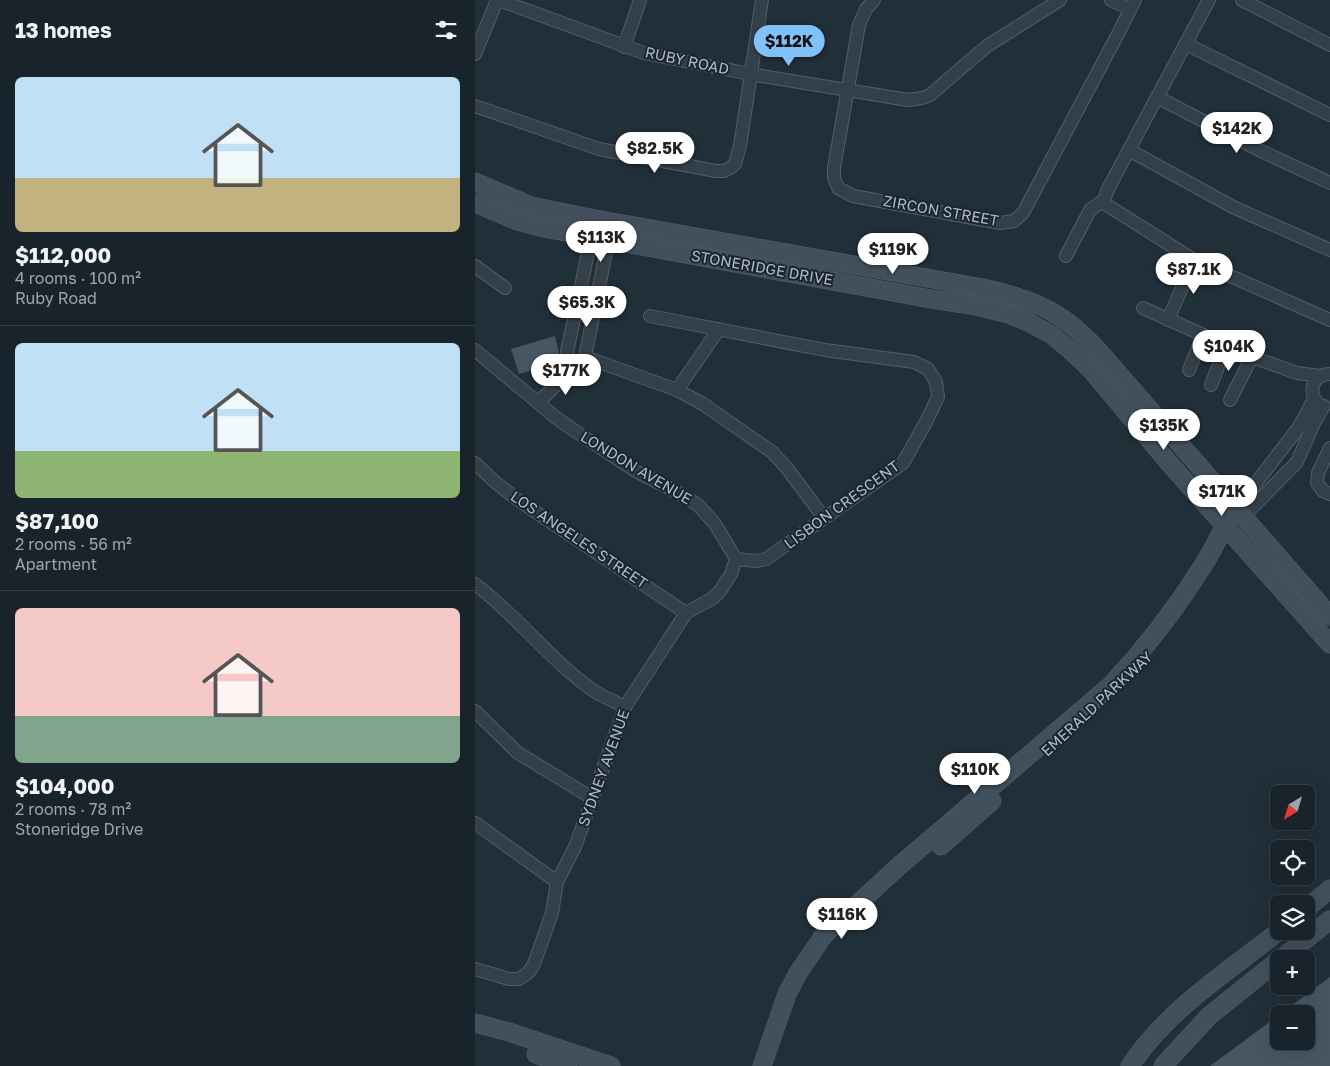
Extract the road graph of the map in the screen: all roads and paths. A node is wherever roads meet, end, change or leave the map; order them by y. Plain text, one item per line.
1 (498, 0) edge
2 (640, 0) edge
3 (762, 0) edge
4 (874, 0) edge
5 (1060, 0) edge
6 (1111, 0) edge
7 (1209, 0) edge
8 (1242, 0) edge
9 (1133, 4) edge
10 (479, 32) edge
11 (1186, 44) junction
12 (1330, 45) edge
13 (624, 47) junction
14 (475, 54) edge
15 (750, 74) junction
16 (849, 90) junction
17 (1157, 97) junction
18 (475, 106) edge
19 (1330, 115) edge
20 (1129, 150) junction
21 (475, 182) edge
22 (1330, 183) edge
23 (1104, 200) junction
24 (475, 203) edge
25 (604, 221) junction
26 (600, 239) junction
27 (1330, 250) edge
28 (1067, 256) dead end
29 (1193, 260) junction
30 (475, 266) edge
31 (505, 288) dead end
32 (1143, 308) dead end
33 (650, 316) dead end
34 (1169, 320) junction
35 (1330, 320) edge
36 (719, 329) junction
37 (1203, 335) junction
38 (1226, 346) junction
39 (475, 350) edge
40 (585, 357) junction
41 (1252, 357) junction
42 (571, 369) junction
43 (1189, 370) dead end
44 (1297, 373) junction
45 (1327, 373) edge
46 (1211, 385) dead end
47 (677, 390) junction
48 (1230, 400) dead end
49 (1320, 400) edge
50 (538, 402) junction
51 (1330, 448) edge
52 (475, 463) edge
53 (1330, 494) edge
54 (1240, 513) junction
55 (824, 518) junction
56 (1229, 530) junction
57 (736, 559) junction
58 (475, 584) edge
59 (686, 613) junction
60 (1330, 616) edge
61 (1330, 644) edge
62 (625, 707) junction
63 (475, 711) edge
64 (592, 798) junction
65 (475, 822) edge
66 (557, 882) junction
67 (1330, 890) edge
68 (1315, 902) edge
69 (1330, 920) edge
70 (1270, 938) edge
71 (1292, 950) edge
72 (1270, 968) edge
73 (475, 969) edge
74 (475, 1023) edge
75 (475, 1031) edge
76 (569, 1066) edge
77 (611, 1066) edge
78 (762, 1066) edge
79 (773, 1066) edge
80 (1130, 1066) edge
81 (1163, 1066) edge

1 - 10 street
1 - 13 street, RUBY ROAD
2 - 13 street
3 - 15 street
4 - 16 street
5 - 16 street, RUBY ROAD
6 - 9 street
7 - 11 street
8 - 12 street
9 - 16 street, ZIRCON STREET
10 - 14 street
11 - 17 street
11 - 19 street
13 - 15 street, RUBY ROAD
15 - 16 street, RUBY ROAD
15 - 18 street
17 - 20 street
17 - 22 street
20 - 23 street
20 - 27 street
21 - 25 street, STONERIDGE DRIVE
23 - 28 street
23 - 29 street
24 - 26 street, STONERIDGE DRIVE
25 - 26 street
25 - 26 street
25 - 54 street, STONERIDGE DRIVE
26 - 40 street
26 - 42 street
26 - 56 street, STONERIDGE DRIVE
29 - 34 street
29 - 35 street
30 - 31 street
32 - 34 street
33 - 36 street, LISBON CRESCENT
34 - 37 street
36 - 47 street
36 - 55 street, LISBON CRESCENT
37 - 38 street
37 - 43 street
38 - 41 street
38 - 46 street
39 - 50 street, LONDON AVENUE
40 - 42 street
40 - 47 street
41 - 44 street
41 - 48 street
42 - 50 street
44 - 45 street
44 - 49 street
45 - 49 street
47 - 55 street
49 - 54 street, EMERALD PARKWAY
49 - 54 street, EMERALD PARKWAY
50 - 57 street, LONDON AVENUE
51 - 53 street
52 - 59 street, LOS ANGELES STREET
54 - 56 street, EMERALD PARKWAY
54 - 60 street, STONERIDGE DRIVE
55 - 57 street, LISBON CRESCENT
56 - 61 street, STONERIDGE DRIVE
56 - 78 street, EMERALD PARKWAY
56 - 79 street, EMERALD PARKWAY
57 - 59 street, SYDNEY AVENUE
58 - 62 street
59 - 62 street, SYDNEY AVENUE
62 - 64 street, SYDNEY AVENUE
63 - 64 street
64 - 66 street, SYDNEY AVENUE
65 - 66 street
66 - 73 street, SYDNEY AVENUE
67 - 68 street
69 - 71 street
70 - 80 street
72 - 81 street
74 - 77 street
75 - 76 street

